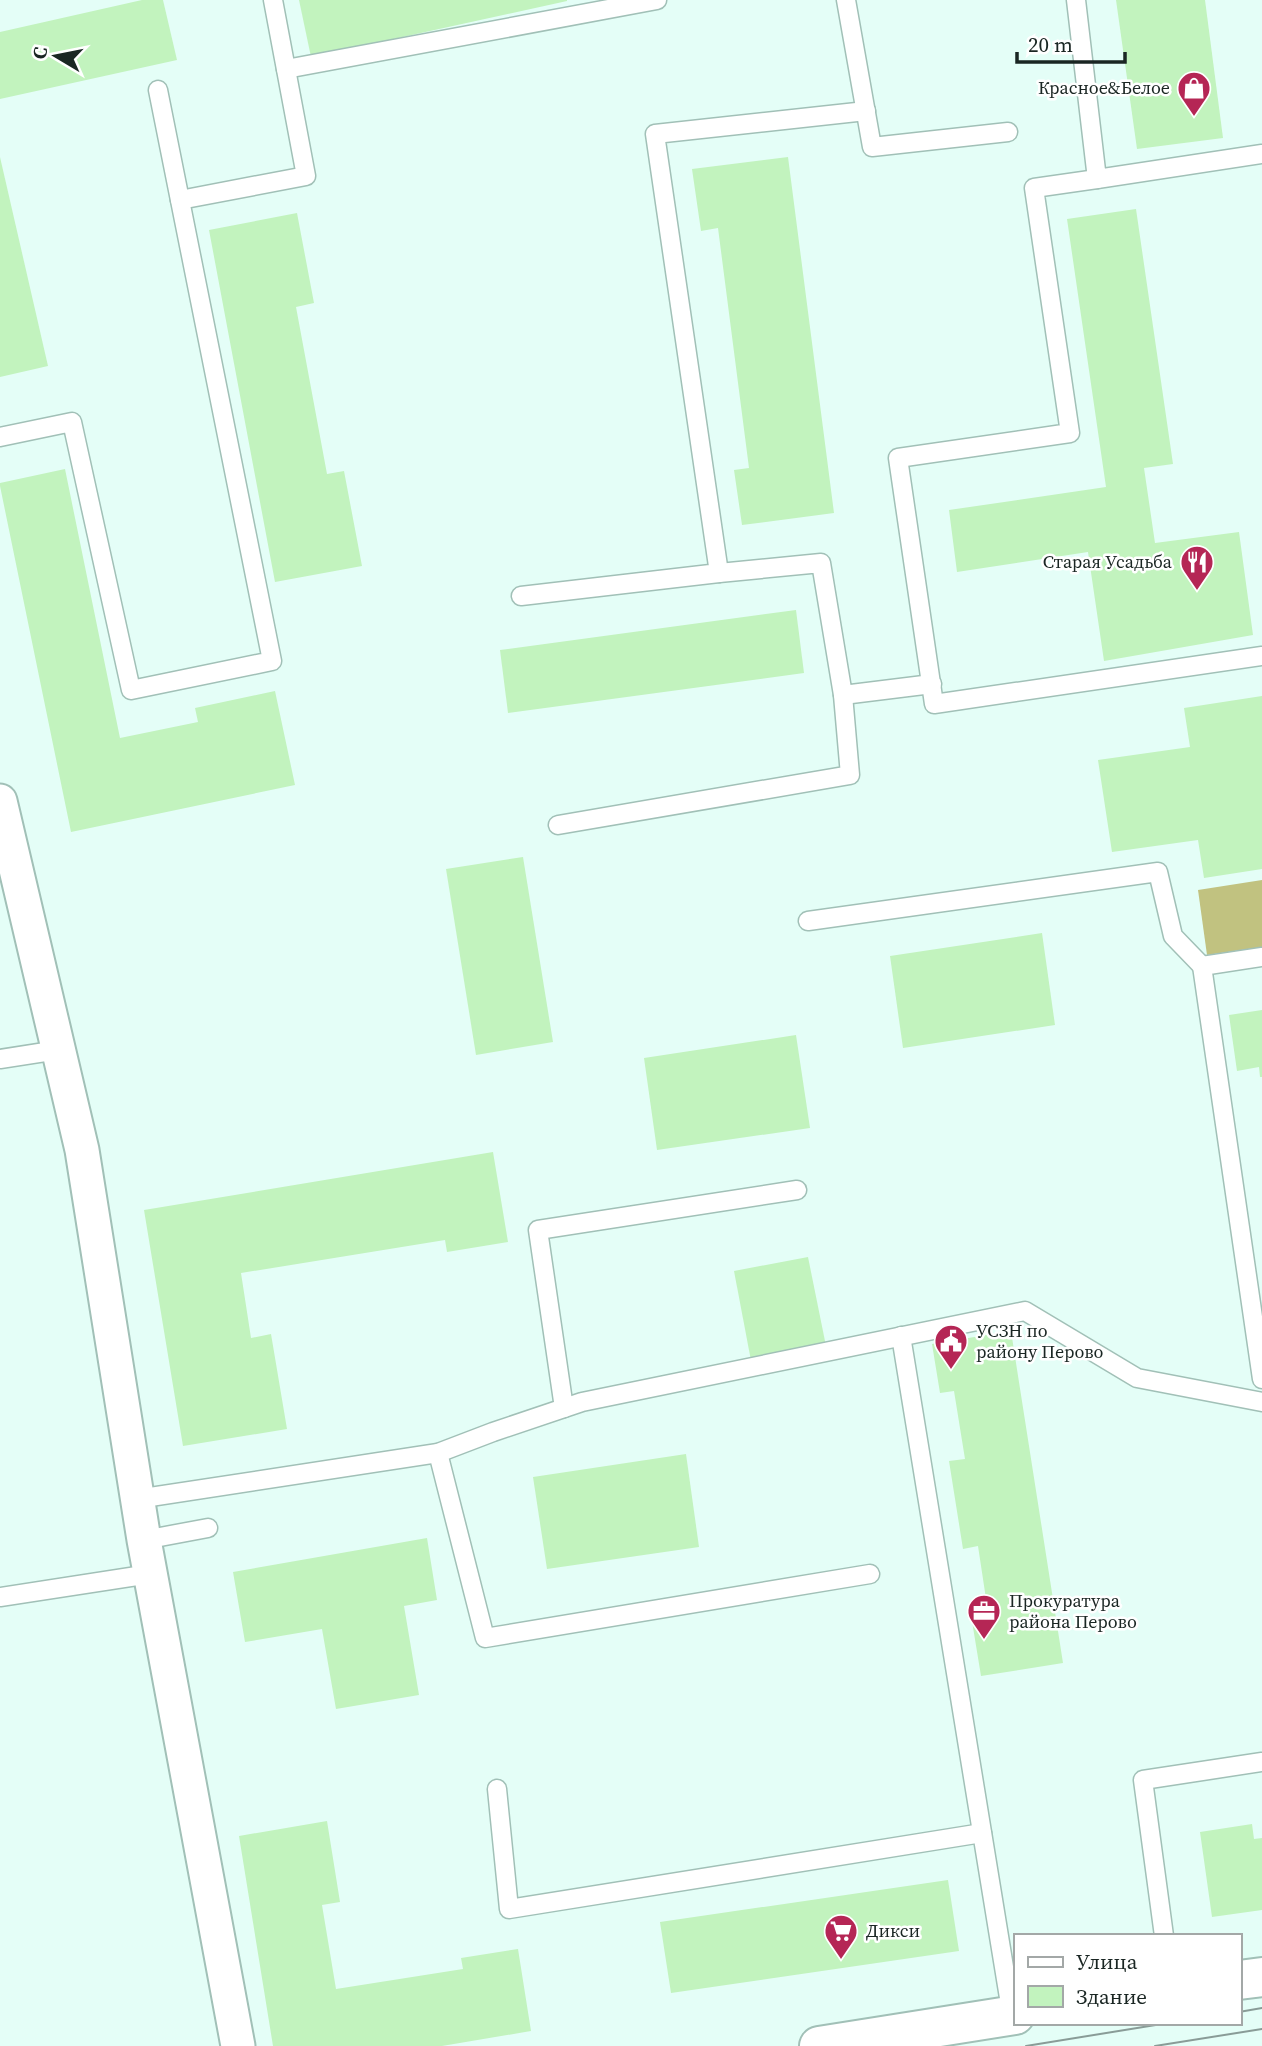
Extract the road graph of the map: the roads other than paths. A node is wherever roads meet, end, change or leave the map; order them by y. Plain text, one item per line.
1 (274, 0) edge
2 (657, 0) edge
3 (846, 0) edge
4 (1076, 0) edge
5 (286, 69) junction
6 (158, 90) dead end
7 (866, 111) junction
8 (1008, 132) dead end
9 (1262, 155) edge
10 (1097, 179) junction
11 (180, 200) junction
12 (0, 437) edge
13 (719, 573) junction
14 (521, 596) dead end
15 (1262, 656) edge
16 (932, 684) junction
17 (843, 695) junction
18 (0, 801) edge
19 (558, 825) dead end
20 (808, 921) dead end
21 (1262, 957) edge
22 (1202, 966) junction
23 (58, 1050) junction
24 (0, 1059) edge
25 (797, 1190) dead end
26 (901, 1336) junction
27 (1262, 1379) edge
28 (1262, 1402) edge
29 (564, 1408) junction
30 (438, 1453) junction
31 (137, 1499) junction
32 (208, 1528) dead end
33 (144, 1540) junction
34 (150, 1574) junction
35 (870, 1574) dead end
36 (0, 1597) edge
37 (1262, 1762) edge
38 (497, 1789) dead end
39 (982, 1833) junction
40 (1164, 1934) edge
41 (1262, 1977) edge
42 (1241, 1980) edge
43 (1013, 2015) edge
44 (237, 2046) edge
45 (819, 2046) edge

1 - 5 lane
2 - 5 lane
3 - 7 lane
4 - 10 lane
5 - 11 lane
6 - 11 lane
7 - 8 lane
7 - 13 lane
9 - 10 lane
10 - 16 lane
11 - 12 lane
13 - 14 lane
13 - 17 lane
15 - 16 lane
16 - 17 lane
17 - 19 lane
18 - 23 street
20 - 22 lane
21 - 22 lane
22 - 27 lane
23 - 24 lane
23 - 31 street
25 - 29 lane
26 - 28 lane
26 - 29 lane
26 - 39 lane
29 - 30 lane
30 - 31 lane
30 - 35 lane
31 - 33 street
32 - 33 lane
33 - 34 street
34 - 36 lane
34 - 44 street
37 - 40 lane
38 - 39 lane
39 - 43 lane
41 - 42 street
43 - 45 street

